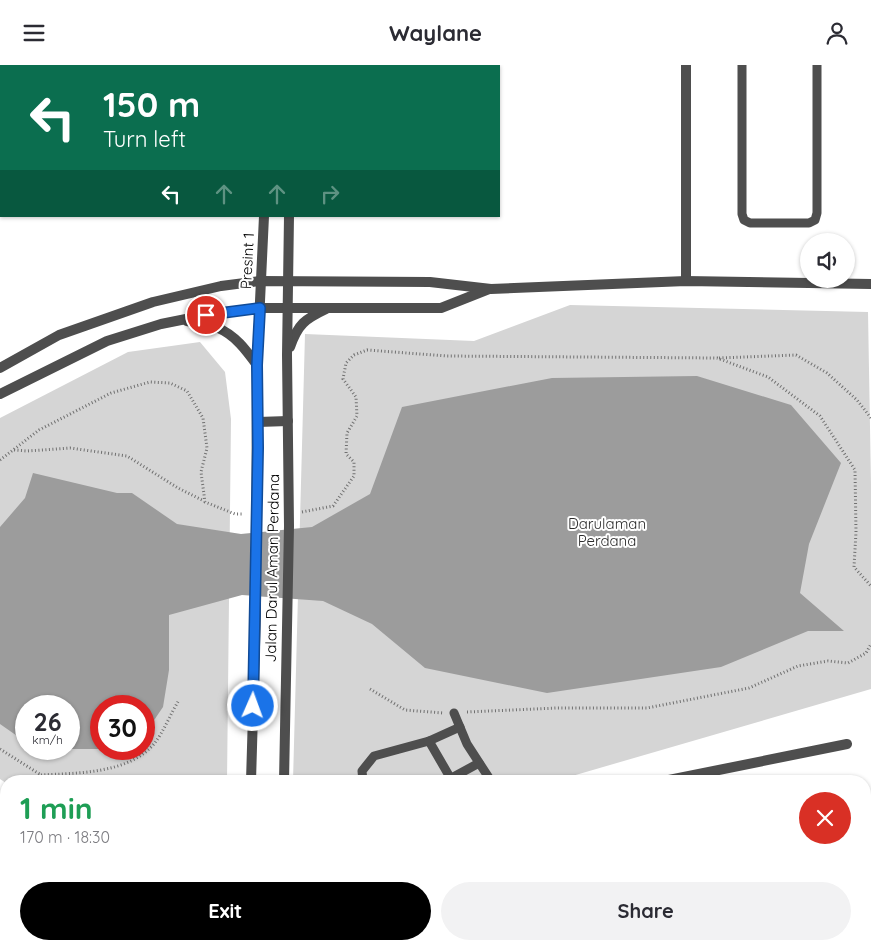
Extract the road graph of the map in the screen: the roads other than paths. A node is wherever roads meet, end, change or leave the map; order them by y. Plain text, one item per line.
1 (686, 65) edge
2 (742, 65) edge
3 (817, 65) edge
4 (264, 217) edge
5 (289, 217) edge
6 (260, 281) junction
7 (686, 281) junction
8 (288, 282) junction
9 (871, 284) edge
10 (491, 289) junction
11 (329, 307) junction
12 (260, 308) junction
13 (288, 308) junction
14 (182, 320) junction
15 (287, 355) junction
16 (257, 365) junction
17 (0, 367) edge
18 (0, 394) edge
19 (288, 421) junction
20 (258, 422) junction
21 (454, 713) road end
22 (460, 727) junction
23 (429, 741) junction
24 (847, 744) dead end
25 (479, 763) junction
26 (251, 775) edge
27 (284, 775) edge
28 (362, 775) edge
29 (446, 775) edge
30 (458, 775) edge
31 (487, 775) edge
32 (694, 775) edge

1 - 7 street
2 - 3 lane
4 - 6 street, Presint 1
5 - 8 street
6 - 8 street
6 - 12 street, Presint 1
6 - 17 street
7 - 9 street
7 - 10 street
8 - 10 street
8 - 13 street
10 - 11 street
11 - 13 street
11 - 15 street, Jalan Darul Aman Perdana
12 - 13 street
12 - 14 street
12 - 16 street, Jalan Darul Aman Perdana
13 - 15 street, Jalan Darul Aman Perdana
14 - 16 street
14 - 18 street
15 - 19 street, Jalan Darul Aman Perdana
16 - 20 street, Jalan Darul Aman Perdana
19 - 20 street
19 - 27 street, Jalan Darul Aman Perdana
20 - 26 street, Jalan Darul Aman Perdana
21 - 22 lane
22 - 23 lane
22 - 25 lane
23 - 28 lane
23 - 29 lane
24 - 32 street
25 - 30 lane
25 - 31 lane

